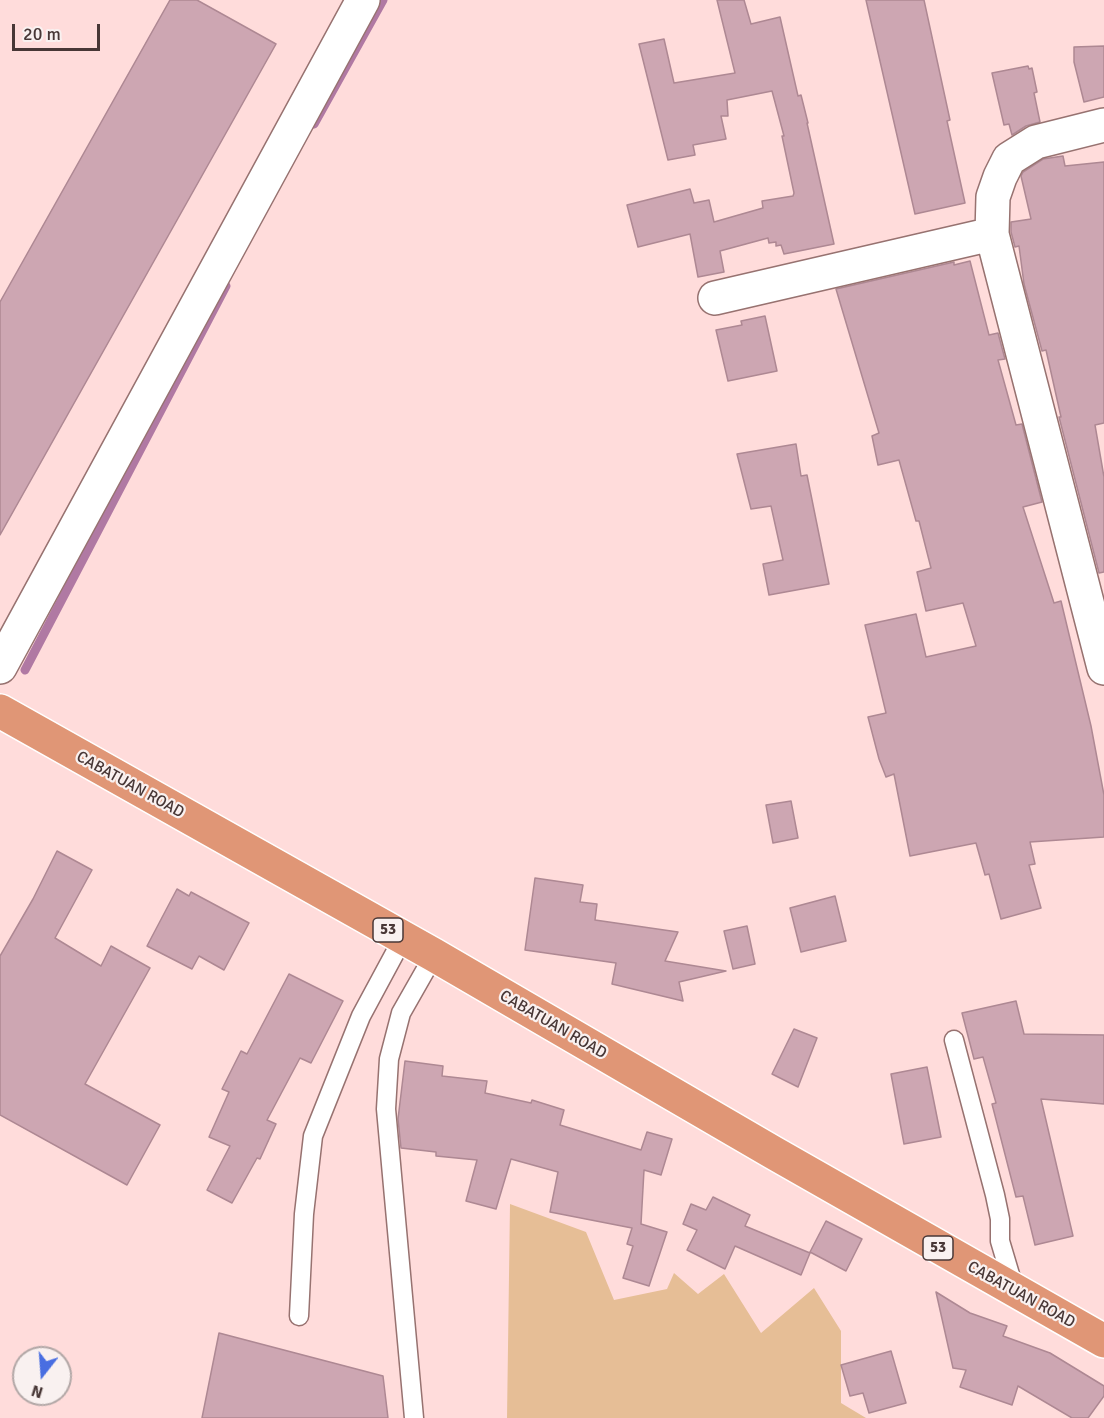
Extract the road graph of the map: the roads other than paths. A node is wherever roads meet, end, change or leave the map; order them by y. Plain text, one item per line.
1 (363, 0) edge
2 (1104, 125) edge
3 (992, 234) junction
4 (715, 298) dead end
5 (0, 667) edge
6 (1104, 668) edge
7 (0, 711) edge
8 (403, 938) junction
9 (434, 956) junction
10 (954, 1040) dead end
11 (1015, 1292) junction
12 (299, 1316) dead end
13 (1104, 1341) edge
14 (414, 1418) edge

1 - 5 street
2 - 3 street
3 - 4 street
3 - 6 street
7 - 8 highway, CABATUAN ROAD / 53
8 - 9 highway, CABATUAN ROAD / 53
8 - 12 lane
9 - 11 highway, CABATUAN ROAD / 53
9 - 14 lane
10 - 11 lane
11 - 13 highway, CABATUAN ROAD / 53

